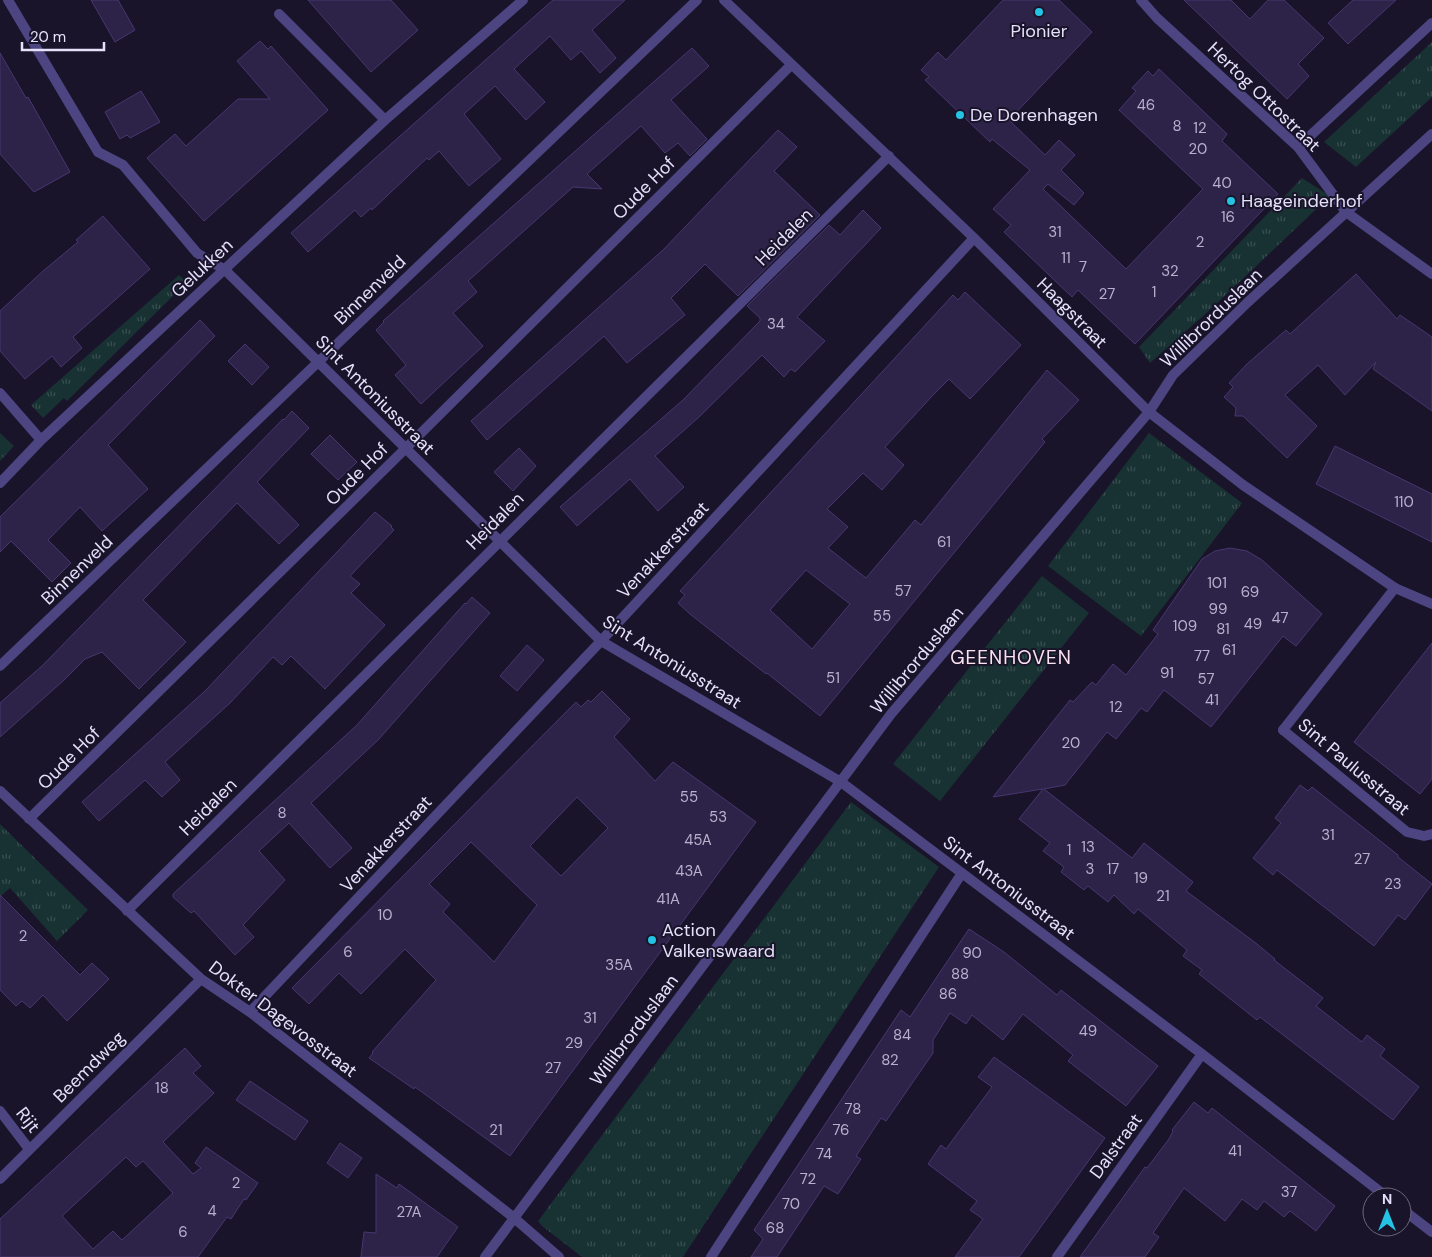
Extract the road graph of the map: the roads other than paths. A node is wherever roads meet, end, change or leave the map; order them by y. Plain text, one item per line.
1 (8, 0) edge
2 (523, 0) edge
3 (697, 0) edge
4 (724, 0) edge
5 (1141, 0) edge
6 (278, 14) dead end
7 (1432, 23) edge
8 (791, 65) junction
9 (384, 120) junction
10 (1432, 134) edge
11 (1298, 147) junction
12 (888, 156) junction
13 (1346, 212) junction
14 (974, 238) junction
15 (225, 270) junction
16 (1432, 274) edge
17 (319, 362) junction
18 (0, 393) edge
19 (1149, 412) junction
20 (41, 440) junction
21 (406, 448) junction
22 (0, 483) edge
23 (499, 540) junction
24 (1395, 588) junction
25 (1432, 604) edge
26 (601, 641) junction
27 (0, 666) edge
28 (841, 782) junction
29 (0, 791) edge
30 (29, 819) junction
31 (1432, 834) edge
32 (962, 873) junction
33 (127, 911) junction
34 (201, 980) junction
35 (250, 1012) junction
36 (1202, 1054) junction
37 (0, 1111) edge
38 (29, 1149) junction
39 (0, 1179) edge
40 (1374, 1187) edge
41 (513, 1217) junction
42 (1412, 1217) edge
43 (1432, 1232) edge
44 (485, 1257) edge
45 (559, 1257) edge
46 (711, 1257) edge
47 (1056, 1257) edge

1 - 15 street, Sint Antoniusstraat
2 - 9 street, Gelukken
3 - 17 street, Binnenveld
4 - 8 street, Haagstraat
5 - 11 street, Hertog Ottostraat
6 - 9 street
7 - 11 street
8 - 12 street, Haagstraat
8 - 21 street, Oude Hof
9 - 15 street, Gelukken
10 - 13 street, Willibrorduslaan
11 - 13 street, Hertog Ottostraat
12 - 14 street, Haagstraat
12 - 23 street, Heidalen
13 - 16 street, Hertog Ottostraat
13 - 19 street, Willibrorduslaan
14 - 19 street, Haagstraat
14 - 26 street, Venakkerstraat
15 - 17 street, Sint Antoniusstraat
15 - 20 street, Gelukken
17 - 21 street, Sint Antoniusstraat
17 - 27 street, Binnenveld
18 - 20 street
19 - 24 street, Haagstraat
19 - 28 street, Willibrorduslaan
20 - 22 street, Gelukken
21 - 23 street, Sint Antoniusstraat
21 - 30 street, Oude Hof
23 - 26 street, Sint Antoniusstraat
23 - 33 street, Heidalen
24 - 25 street, Haagstraat
24 - 31 street, Sint Paulusstraat
26 - 28 street, Sint Antoniusstraat
26 - 35 street, Venakkerstraat
28 - 32 street, Sint Antoniusstraat
28 - 41 street, Willibrorduslaan
29 - 30 street, Dokter Dagevosstraat
30 - 33 street, Dokter Dagevosstraat
32 - 36 street, Sint Antoniusstraat
32 - 46 street
33 - 34 street, Dokter Dagevosstraat
34 - 35 street, Dokter Dagevosstraat
34 - 38 street, Beemdweg
35 - 41 street, Dokter Dagevosstraat
36 - 40 street, Sint Antoniusstraat
36 - 47 street, Dalstraat
37 - 38 street, Rijt
38 - 39 street, Beemdweg
41 - 44 street, Willibrorduslaan
41 - 45 street, Dokter Dagevosstraat
42 - 43 street

